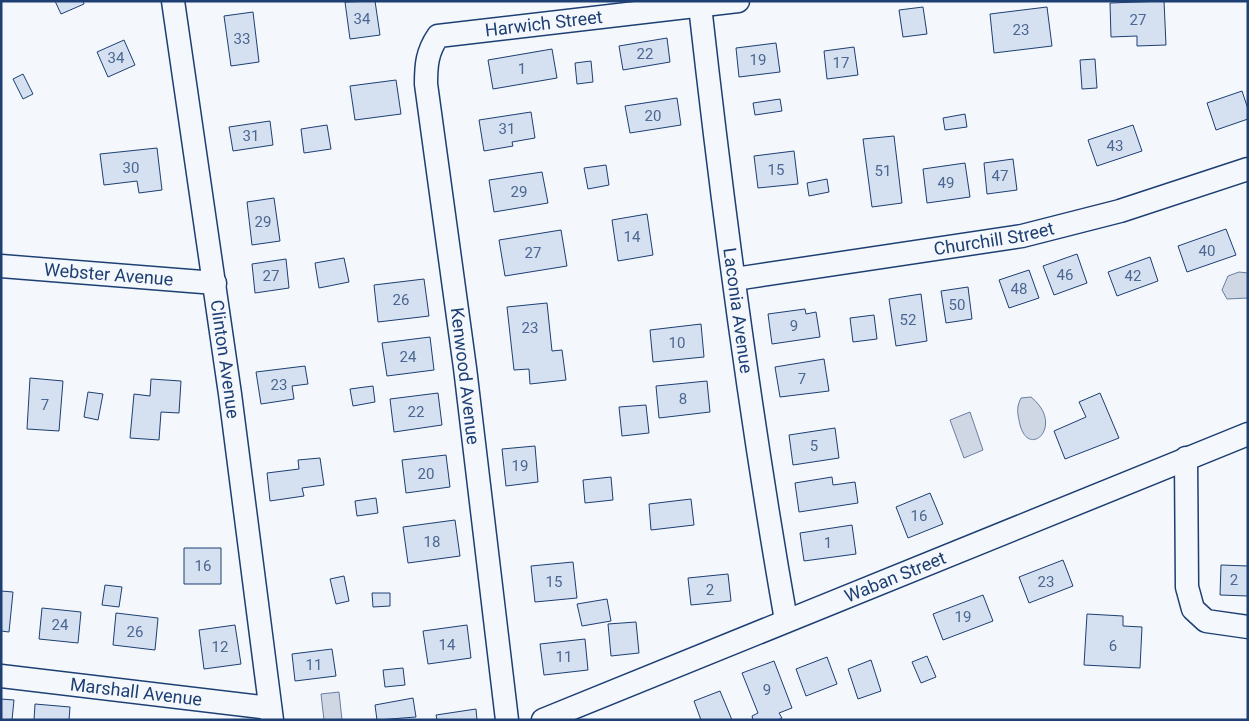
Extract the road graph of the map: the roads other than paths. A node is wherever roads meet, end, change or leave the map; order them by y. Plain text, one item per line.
1 (173, 1) edge
2 (738, 1) edge
3 (701, 4) edge
4 (438, 36) joint
5 (1248, 169) edge
6 (1, 266) edge
7 (735, 279) junction
8 (214, 283) junction
9 (1248, 434) edge
10 (1186, 458) junction
11 (786, 620) junction
12 (1248, 627) edge
13 (1, 676) edge
14 (271, 714) edge
15 (507, 720) edge
16 (543, 720) edge

1 - 8 street, Clinton Avenue
2 - 3 street, Harwich Street
3 - 4 street, Harwich Street
3 - 7 street, Laconia Avenue
4 - 15 street, Kenwood Avenue
5 - 7 street, Churchill Street
6 - 8 street, Webster Avenue
7 - 11 street, Laconia Avenue
8 - 14 street, Clinton Avenue
9 - 10 street, Waban Street
10 - 11 street, Waban Street
10 - 12 street
11 - 16 street, Waban Street
13 - 14 street, Marshall Avenue

